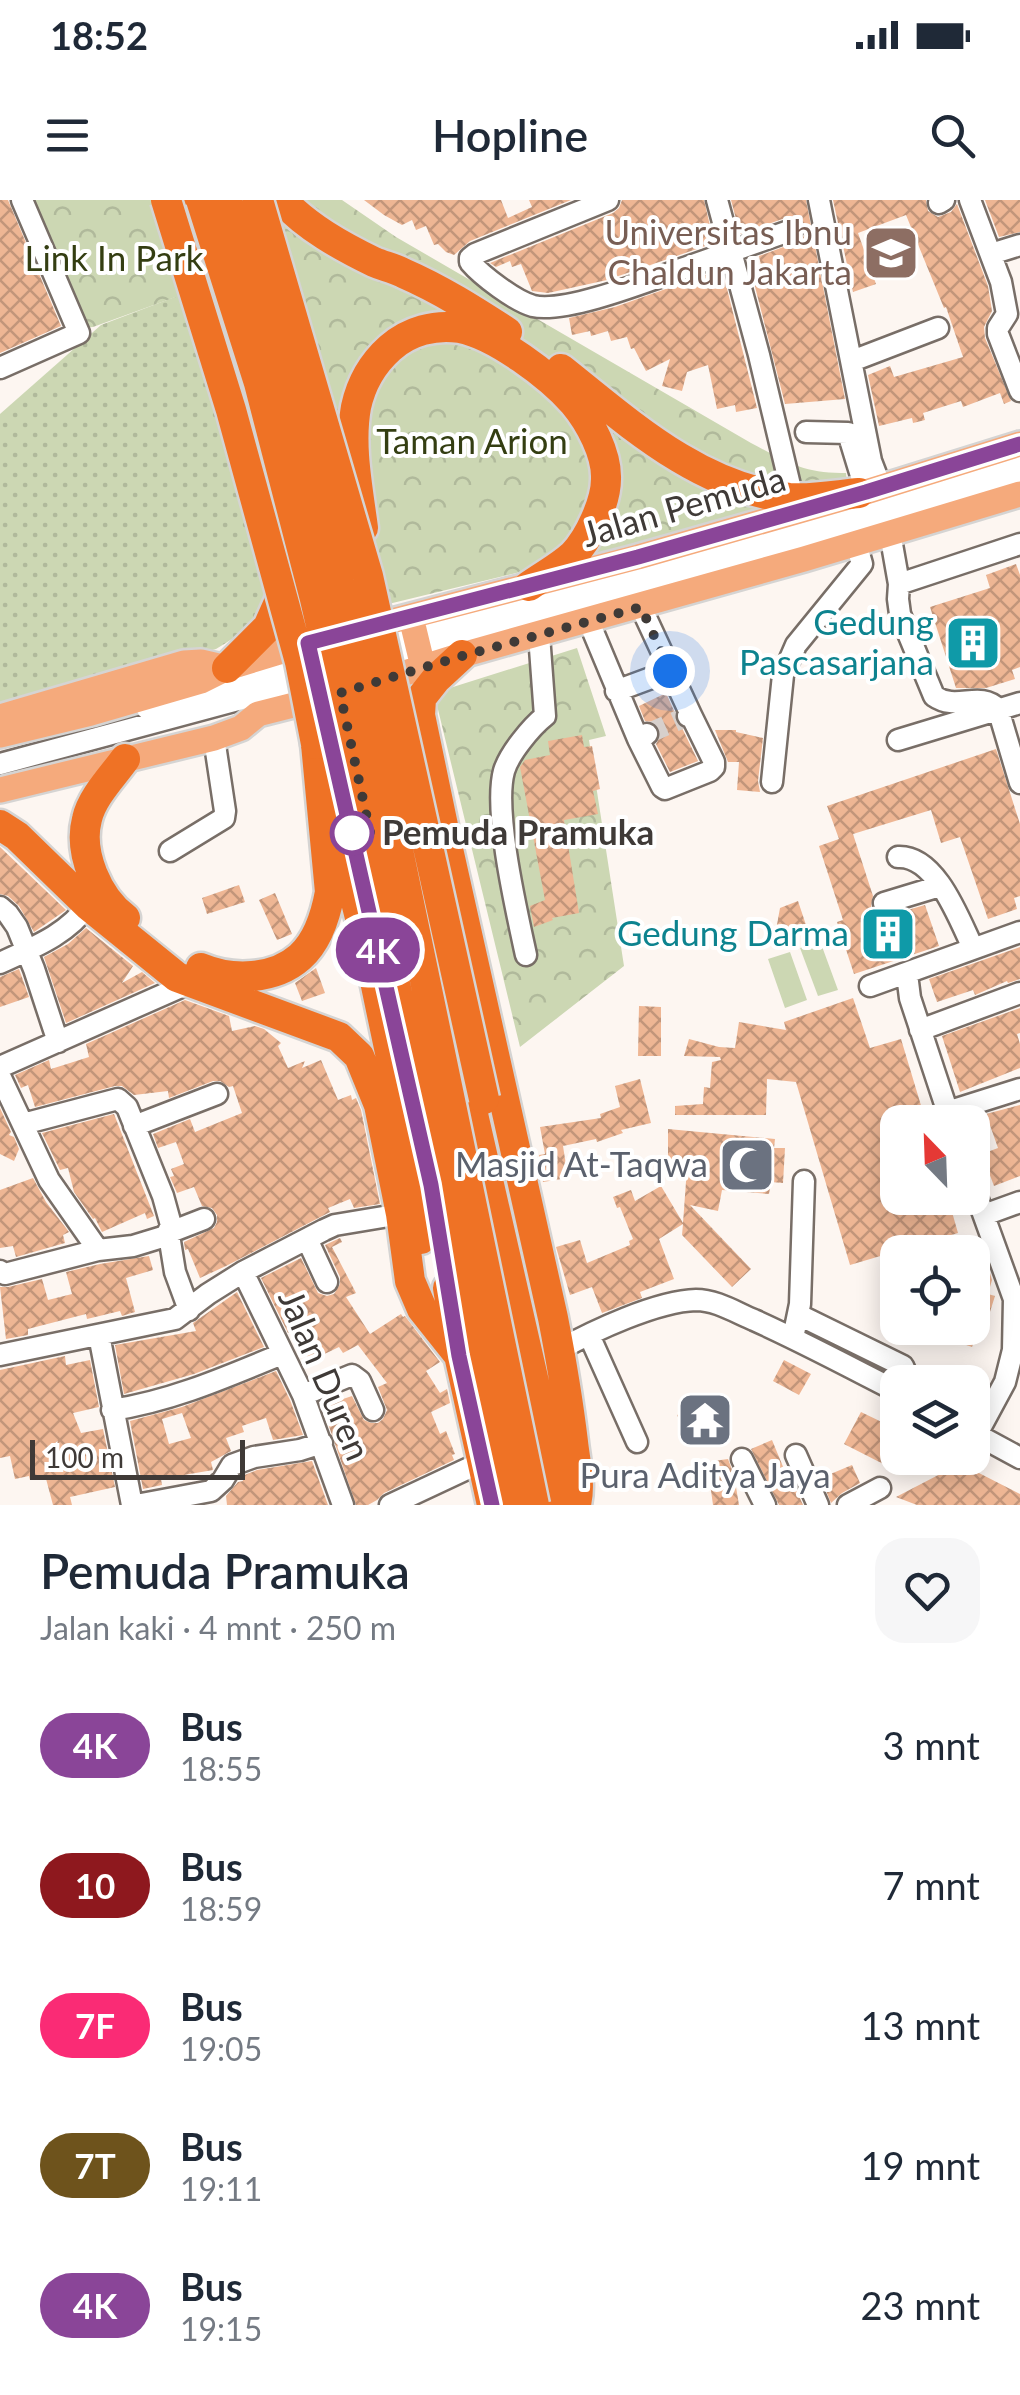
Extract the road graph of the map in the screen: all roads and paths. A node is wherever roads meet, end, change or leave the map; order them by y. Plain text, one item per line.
1 (22, 200) edge
2 (166, 200) edge
3 (182, 200) edge
4 (201, 200) edge
5 (228, 200) edge
6 (247, 200) edge
7 (258, 200) edge
8 (282, 200) edge
9 (304, 200) edge
10 (608, 200) edge
11 (717, 200) edge
12 (819, 200) edge
13 (970, 200) edge
14 (792, 230) dead end
15 (1020, 246) edge
16 (732, 252) junction
17 (991, 254) junction
18 (400, 271) junction
19 (938, 328) dead end
20 (852, 361) junction
21 (0, 368) edge
22 (1020, 391) edge
23 (806, 432) dead end
24 (1020, 444) edge
25 (1020, 459) edge
26 (1020, 477) edge
27 (869, 491) junction
28 (1020, 494) edge
29 (793, 498) junction
30 (890, 533) junction
31 (856, 543) junction
32 (1020, 544) edge
33 (292, 572) junction
34 (368, 576) junction
35 (899, 584) junction
36 (529, 586) junction
37 (641, 607) junction
38 (588, 622) junction
39 (539, 635) junction
40 (417, 642) junction
41 (462, 656) junction
42 (347, 661) junction
43 (227, 668) junction
44 (670, 671) junction
45 (616, 691) junction
46 (1020, 703) edge
47 (998, 710) junction
48 (258, 714) junction
49 (0, 717) edge
50 (0, 735) edge
51 (214, 738) junction
52 (898, 740) dead end
53 (316, 744) junction
54 (0, 745) edge
55 (1015, 748) edge
56 (125, 759) junction
57 (0, 764) edge
58 (0, 774) edge
59 (772, 782) dead end
60 (1020, 783) edge
61 (0, 790) edge
62 (0, 825) edge
63 (0, 839) edge
64 (170, 851) dead end
65 (898, 858) dead end
66 (940, 886) junction
67 (884, 903) dead end
68 (0, 908) edge
69 (86, 908) junction
70 (1020, 932) edge
71 (973, 948) junction
72 (25, 952) junction
73 (526, 955) dead end
74 (0, 963) edge
75 (188, 972) junction
76 (907, 974) junction
77 (870, 986) dead end
78 (1020, 993) edge
79 (920, 1030) junction
80 (58, 1042) junction
81 (0, 1067) edge
82 (0, 1076) edge
83 (1020, 1088) edge
84 (218, 1094) dead end
85 (945, 1105) edge
86 (978, 1105) edge
87 (22, 1124) junction
88 (134, 1126) junction
89 (804, 1181) dead end
90 (1020, 1202) edge
91 (410, 1205) junction
92 (990, 1212) edge
93 (984, 1215) edge
94 (204, 1219) dead end
95 (167, 1234) junction
96 (307, 1238) junction
97 (98, 1250) junction
98 (0, 1271) edge
99 (243, 1272) junction
100 (327, 1282) dead end
101 (1017, 1298) edge
102 (188, 1310) junction
103 (799, 1315) junction
104 (99, 1335) junction
105 (589, 1335) junction
106 (794, 1338) junction
107 (457, 1346) junction
108 (559, 1350) junction
109 (282, 1354) junction
110 (0, 1355) edge
111 (901, 1365) edge
112 (880, 1383) edge
113 (303, 1396) junction
114 (112, 1410) junction
115 (373, 1410) dead end
116 (990, 1411) edge
117 (990, 1441) edge
118 (638, 1442) dead end
119 (322, 1443) junction
120 (796, 1455) dead end
121 (552, 1456) junction
122 (1020, 1458) edge
123 (742, 1460) dead end
124 (484, 1461) junction
125 (880, 1488) dead end
126 (128, 1503) edge
127 (343, 1505) edge
128 (390, 1505) edge
129 (492, 1505) edge
130 (511, 1505) edge
131 (537, 1505) edge
132 (562, 1505) edge
133 (575, 1505) edge
134 (765, 1505) edge
135 (818, 1505) edge
136 (848, 1505) edge

1 - 21 street
2 - 53 highway, bridge
3 - 33 highway
4 - 42 street
4 - 130 highway, bridge
5 - 42 street
5 - 131 highway, bridge
6 - 42 highway
7 - 34 highway, bridge
8 - 18 highway
9 - 18 highway
10 - 16 street
11 - 16 street
12 - 20 street
13 - 17 street
14 - 16 street
15 - 17 street
16 - 29 street
17 - 22 street
18 - 29 highway
19 - 20 street
20 - 27 street
23 - 27 street
24 - 27 main road, Jalan Pemuda
25 - 40 street
26 - 40 street
27 - 29 highway
27 - 36 main road, Jalan Pemuda
28 - 30 main road, Jalan Pemuda
30 - 31 main road, Jalan Pemuda
30 - 35 street
31 - 37 main road, Jalan Pemuda
31 - 59 street
32 - 35 street
33 - 42 highway
33 - 43 highway
34 - 36 highway, bridge
34 - 121 highway, bridge
35 - 47 street
36 - 40 main road, Jalan Pemuda
37 - 38 main road, Jalan Pemuda
37 - 44 street
38 - 39 main road, Jalan Pemuda
38 - 45 street
39 - 41 main road, Jalan Pemuda
39 - 73 street
40 - 41 main road, Jalan Pemuda
40 - 42 main road, Jalan Pemuda
40 - 42 main road, Jalan Pemuda
41 - 108 highway
42 - 43 main road
42 - 48 main road
42 - 54 street
42 - 57 street
42 - 107 highway
42 - 121 highway
42 - 130 street
42 - 131 street
43 - 49 main road
43 - 50 main road
44 - 45 street
44 - 45 street
46 - 47 street
47 - 52 street
47 - 55 street
48 - 51 main road
48 - 58 main road
51 - 56 main road
51 - 64 street
53 - 75 highway
53 - 91 highway
55 - 60 street
56 - 61 main road
56 - 75 highway
62 - 69 highway
63 - 69 street
65 - 66 street
66 - 67 street
66 - 71 street
68 - 72 street
69 - 72 street
69 - 75 highway
70 - 71 street
71 - 76 street
72 - 74 street
72 - 80 street
75 - 80 street
75 - 91 highway
76 - 77 street
76 - 79 street
78 - 79 street
79 - 85 street
80 - 81 street
82 - 87 street
83 - 86 street
84 - 88 street
87 - 88 street
87 - 97 street
88 - 95 street
89 - 103 street
90 - 92 street
91 - 96 street
91 - 107 highway
93 - 101 street
94 - 95 street
95 - 97 street
95 - 102 street
96 - 99 street
96 - 100 street
97 - 98 street
99 - 102 street
99 - 109 street, Jalan Duren
101 - 116 street
102 - 104 street
103 - 106 street
103 - 111 street
104 - 110 street
104 - 114 street
105 - 106 street
105 - 108 street
105 - 118 street
106 - 112 street
107 - 124 highway
108 - 133 highway
109 - 113 street, Jalan Duren
109 - 114 street
113 - 115 street
113 - 119 street, Jalan Duren
114 - 126 street
117 - 122 street
119 - 126 street
119 - 127 street, Jalan Duren
120 - 135 street
121 - 132 highway
123 - 134 street
124 - 128 street
124 - 129 highway
125 - 136 street

